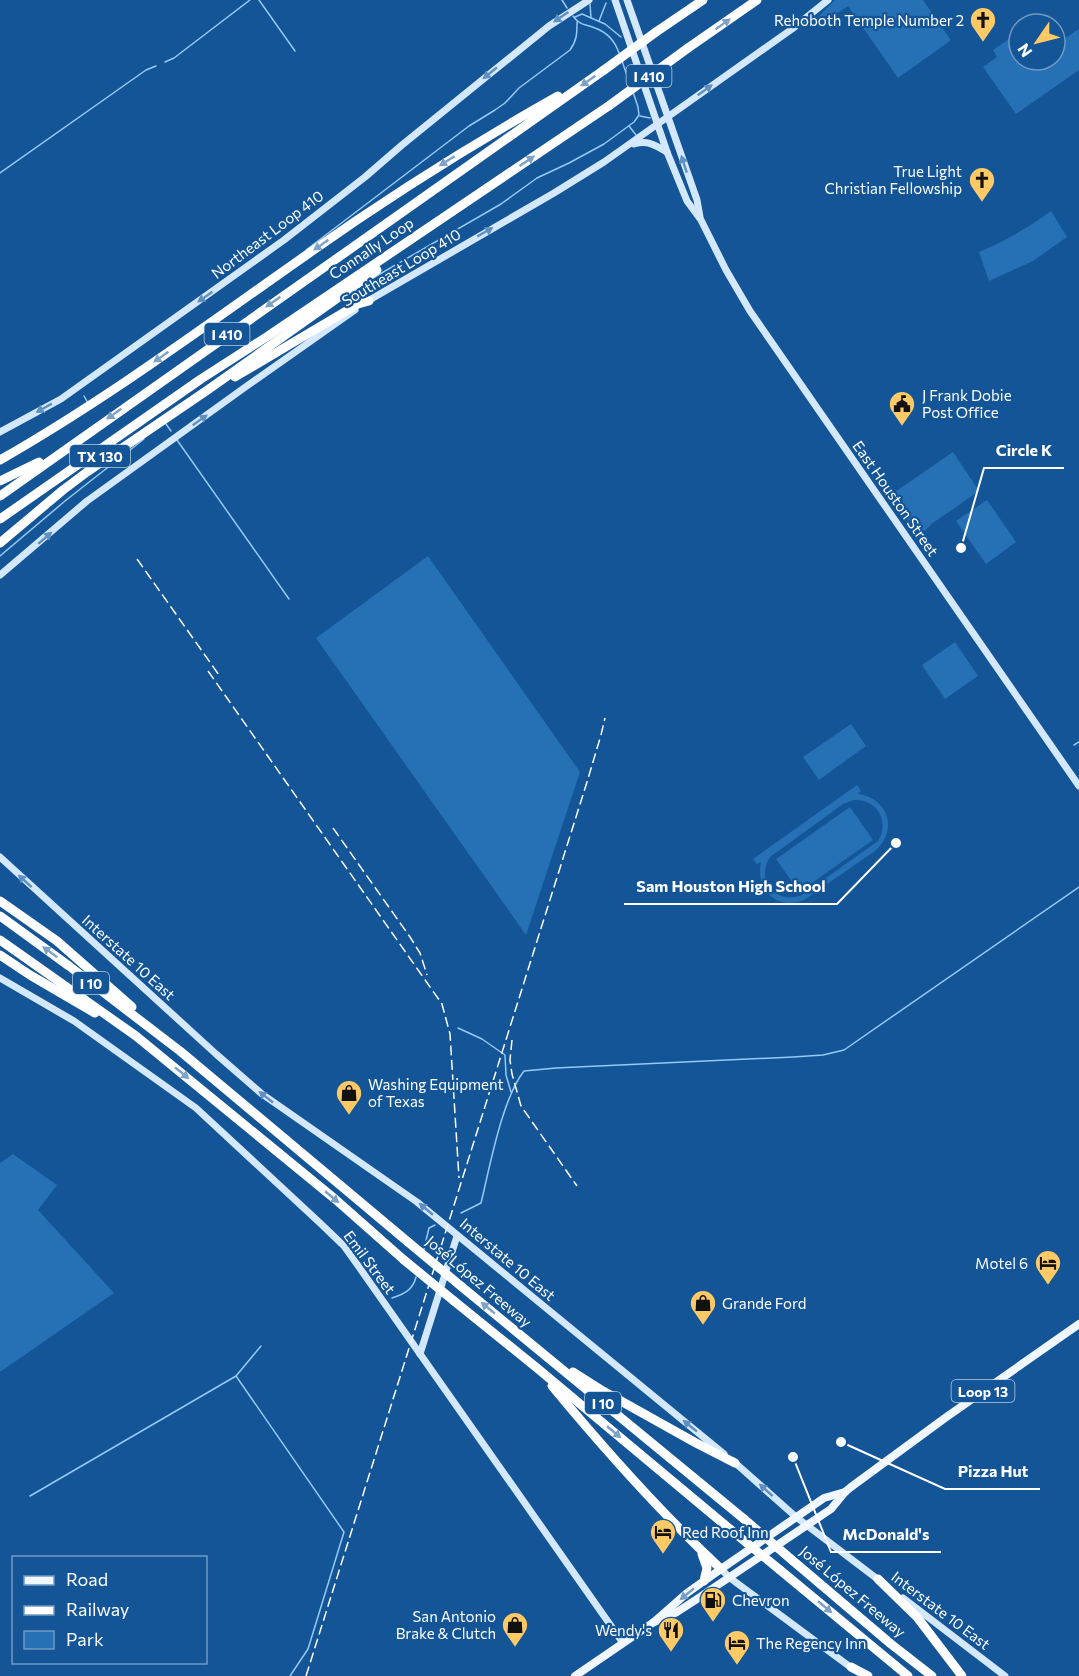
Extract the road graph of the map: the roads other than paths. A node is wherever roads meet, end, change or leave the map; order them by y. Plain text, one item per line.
1 (615, 0) edge
2 (627, 0) edge
3 (703, 0) edge
4 (757, 0) edge
5 (828, 0) edge
6 (586, 1) edge
7 (572, 92) junction
8 (668, 117) junction
9 (658, 124) junction
10 (628, 146) junction
11 (667, 152) junction
12 (447, 215) junction
13 (701, 220) junction
14 (369, 301) junction
15 (201, 379) junction
16 (181, 408) junction
17 (0, 432) edge
18 (65, 449) junction
19 (0, 460) edge
20 (0, 482) edge
21 (0, 496) edge
22 (0, 519) edge
23 (0, 536) edge
24 (0, 543) edge
25 (0, 576) edge
26 (1079, 786) edge
27 (0, 857) edge
28 (0, 900) edge
29 (0, 916) edge
30 (0, 940) edge
31 (0, 955) edge
32 (0, 978) edge
33 (136, 1036) junction
34 (180, 1052) junction
35 (457, 1236) junction
36 (1079, 1324) edge
37 (426, 1334) junction
38 (407, 1336) junction
39 (420, 1354) junction
40 (550, 1358) junction
41 (537, 1368) junction
42 (735, 1463) junction
43 (844, 1492) junction
44 (796, 1517) junction
45 (807, 1525) junction
46 (699, 1549) junction
47 (721, 1569) junction
48 (730, 1578) junction
49 (878, 1579) junction
50 (704, 1581) junction
51 (654, 1622) junction
52 (623, 1643) junction
53 (851, 1667) junction
54 (575, 1676) edge
55 (863, 1676) edge
56 (868, 1676) edge
57 (908, 1676) edge
58 (932, 1676) edge
59 (962, 1676) edge
60 (1005, 1676) edge

1 - 9 main road, East Houston Street
2 - 8 main road, East Houston Street
3 -> 7 highway, Connally Loop / I 410, bridge
12 -> 4 highway, Connally Loop / I 410, bridge
8 -> 5 main road, Southeast Loop 410
6 -> 17 main road, Northeast Loop 410
7 -> 18 highway, Connally Loop / I 410
7 -> 19 highway
8 - 9 main road, Southeast Loop 410
13 -> 8 main road, East Houston Street
9 - 10 main road, Southeast Loop 410
9 - 11 main road, East Houston Street
10 - 11 main road
14 -> 10 main road, Southeast Loop 410
11 - 13 main road, East Houston Street
12 - 15 highway, Connally Loop / I 410
12 - 16 highway
13 - 26 main road, East Houston Street
14 - 16 highway
25 -> 14 main road, Southeast Loop 410
15 - 22 highway, Connally Loop / I 410
15 - 23 highway, TX 130
16 - 24 highway
18 - 20 highway, TX 130
18 - 21 highway, Connally Loop / I 410
35 -> 27 main road, Interstate 10 East
28 - 34 highway
34 -> 29 highway, José López Freeway / I 10
30 - 33 highway, José López Freeway / I 10
31 - 33 highway
32 - 38 main road, Emil Street
33 -> 41 highway, José López Freeway / I 10, bridge
40 -> 34 highway, José López Freeway / I 10, bridge
35 - 37 main road
42 -> 35 main road, Interstate 10 East
36 - 43 main road, Loop 13
37 - 38 main road
37 - 39 main road
38 - 39 main road, Emil Street
39 - 52 main road, Emil Street
40 - 42 highway
40 - 58 highway, José López Freeway / I 10, bridge
41 - 46 highway
41 -> 57 highway, José López Freeway / I 10, bridge
44 -> 42 main road, Interstate 10 East
43 - 44 main road, Loop 13
43 - 45 main road, Loop 13
44 - 45 main road, Interstate 10 East
44 - 47 main road, Loop 13
45 - 48 main road, Loop 13
45 - 49 main road, Interstate 10 East
46 - 47 highway
46 - 50 highway
47 - 48 main road
47 - 50 main road, Loop 13
48 - 51 main road, Loop 13
48 - 53 main road
49 - 59 highway
49 - 60 main road, Interstate 10 East
50 -> 51 main road, Loop 13
51 - 52 main road, Loop 13
52 - 54 main road, Loop 13
53 - 55 main road
53 - 56 highway

